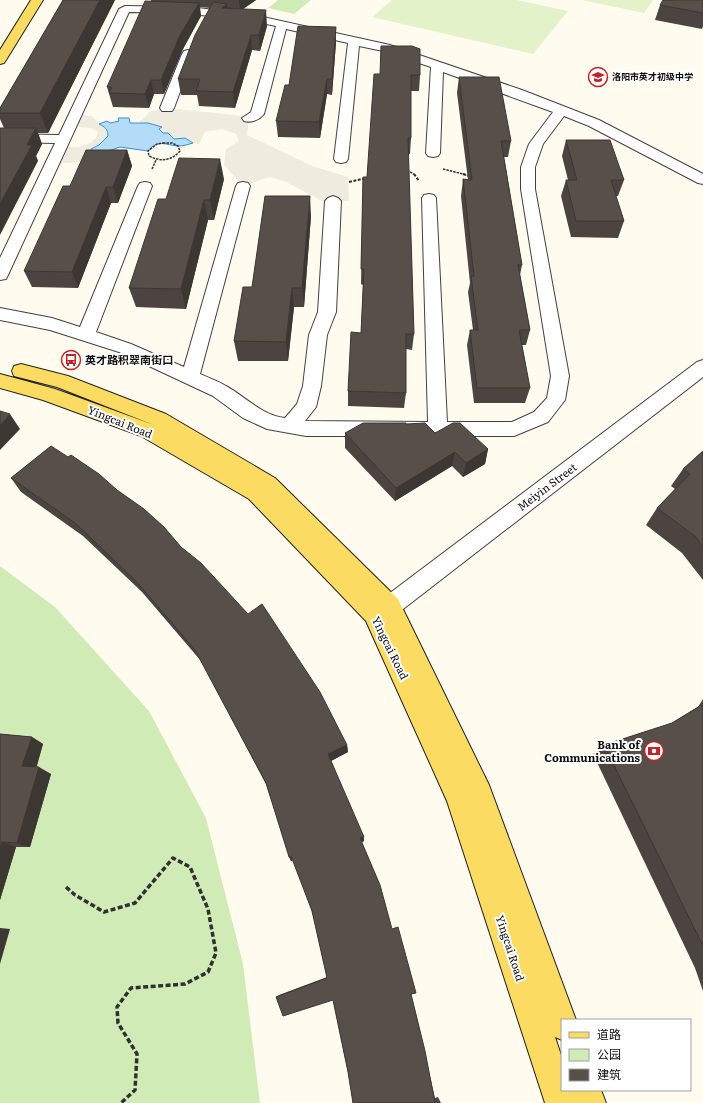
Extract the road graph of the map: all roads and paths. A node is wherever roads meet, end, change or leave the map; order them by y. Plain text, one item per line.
1 (37, 0) edge
2 (211, 12) junction
3 (282, 24) junction
4 (204, 25) edge
5 (354, 40) junction
6 (193, 44) edge
7 (0, 60) edge
8 (437, 65) junction
9 (167, 108) dead end
10 (561, 110) junction
11 (249, 118) dead end
12 (0, 138) edge
13 (64, 139) junction
14 (148, 151) joint
15 (433, 153) dead end
16 (341, 159) dead end
17 (442, 169) dead end
18 (404, 170) edge
19 (472, 176) edge
20 (367, 177) edge
21 (703, 180) edge
22 (349, 182) dead end
23 (145, 186) dead end
24 (243, 186) dead end
25 (429, 198) joint
26 (333, 201) dead end
27 (0, 275) edge
28 (0, 314) edge
29 (86, 335) junction
30 (0, 366) edge
31 (703, 367) edge
32 (190, 378) junction
33 (0, 381) edge
34 (289, 426) junction
35 (438, 429) junction
36 (390, 606) junction
37 (66, 887) dead end
38 (561, 1021) edge
39 (585, 1091) edge
40 (121, 1103) edge
41 (561, 1103) edge
42 (590, 1103) edge

1 - 7 main road
2 - 3 street
2 - 4 street
2 - 13 street
3 - 5 street
3 - 11 street
5 - 8 street
5 - 16 street
6 - 9 street
8 - 10 street
8 - 15 street
10 - 21 street
10 - 35 street
12 - 13 street
13 - 27 street
14 - 14 path
17 - 19 path
18 - 25 path
20 - 22 path
23 - 29 street
24 - 32 street
25 - 35 street
26 - 34 street
28 - 29 street
29 - 32 street
30 - 36 main road, Yingcai Road
31 - 36 street, Meiyin Street
32 - 34 street
33 - 41 main road, Yingcai Road
34 - 35 street
36 - 38 main road, Yingcai Road
37 - 40 path
39 - 42 main road

